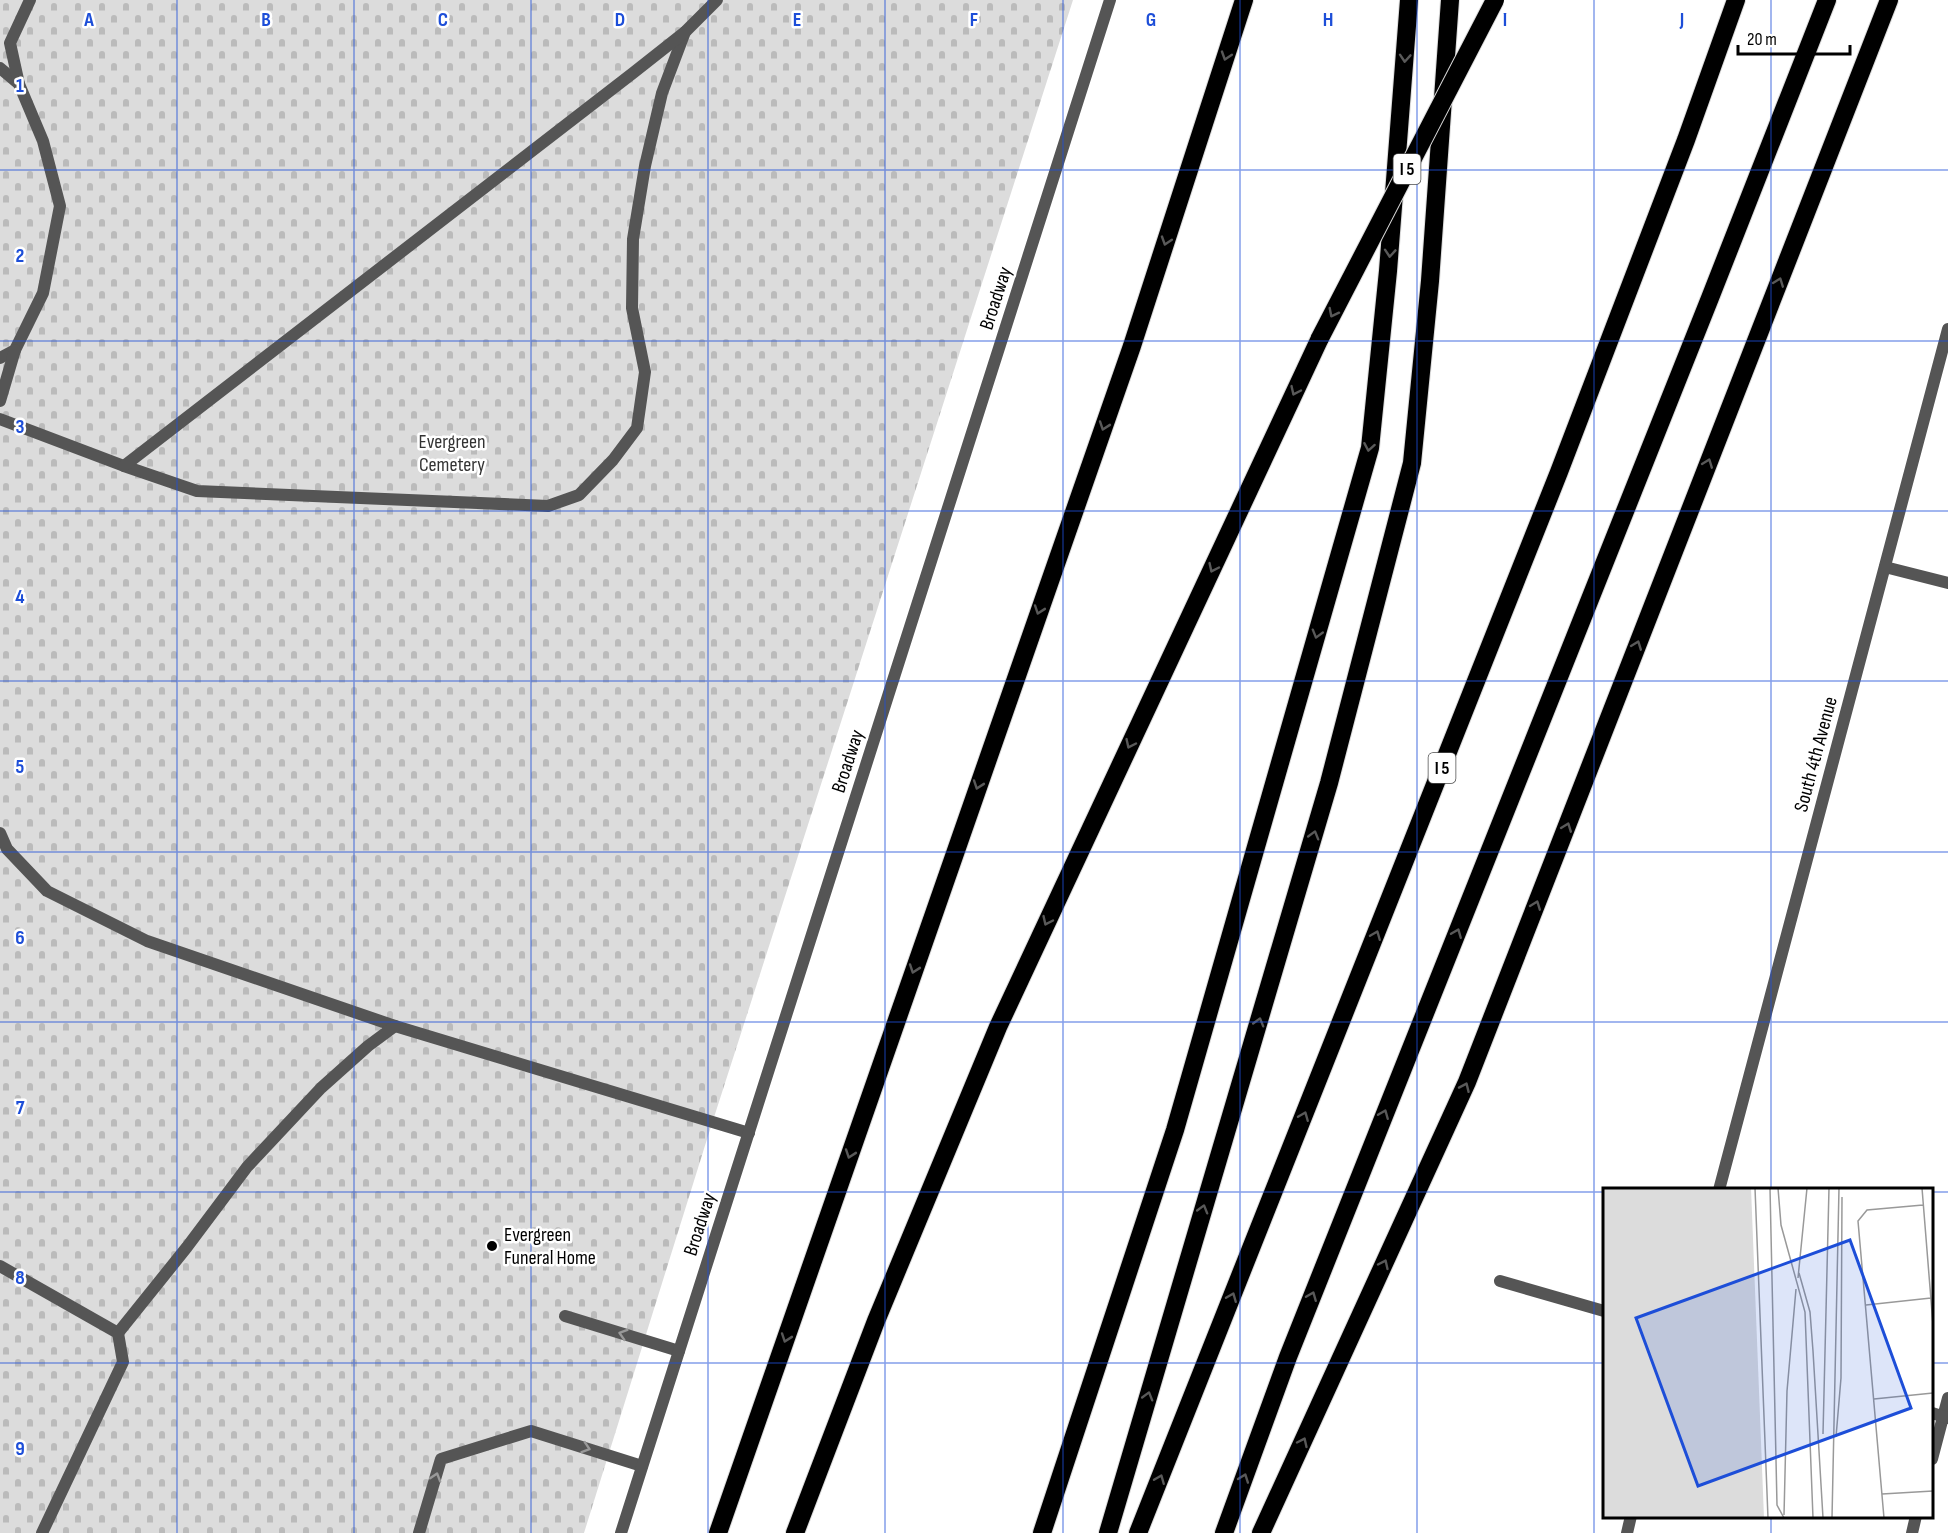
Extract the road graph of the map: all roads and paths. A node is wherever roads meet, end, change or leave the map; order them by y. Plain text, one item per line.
1 (30, 0) edge
2 (717, 0) edge
3 (1110, 0) edge
4 (1244, 0) edge
5 (1409, 0) edge
6 (1449, 0) edge
7 (1495, 0) edge
8 (1737, 0) edge
9 (1827, 0) edge
10 (1889, 0) edge
11 (685, 32) junction
12 (0, 68) edge
13 (19, 84) junction
14 (1948, 329) edge
15 (15, 350) junction
16 (0, 358) edge
17 (0, 401) edge
18 (0, 419) edge
19 (124, 466) junction
20 (1885, 567) junction
21 (1948, 583) edge
22 (0, 833) edge
23 (3, 851) edge
24 (395, 1026) junction
25 (748, 1134) junction
26 (1720, 1188) edge
27 (0, 1266) edge
28 (1500, 1281) dead end
29 (1603, 1310) edge
30 (565, 1316) dead end
31 (118, 1333) junction
32 (679, 1351) junction
33 (1948, 1398) edge
34 (1941, 1416) edge
35 (1933, 1454) edge
36 (642, 1466) junction
37 (1631, 1518) edge
38 (1916, 1518) edge
39 (42, 1533) edge
40 (419, 1533) edge
41 (621, 1533) edge
42 (718, 1533) edge
43 (795, 1533) edge
44 (1042, 1533) edge
45 (1108, 1533) edge
46 (1138, 1533) edge
47 (1224, 1533) edge
48 (1261, 1533) edge
49 (1627, 1533) edge
50 (1912, 1533) edge

1 - 13 street
2 - 11 street
3 - 25 street, Broadway
4 -> 42 highway
5 -> 44 highway
45 -> 6 highway
7 -> 43 highway, I 5, bridge
46 -> 8 highway, I 5
47 -> 9 highway
48 -> 10 highway
11 - 19 street
11 - 19 street
12 - 13 street
13 - 15 street
14 - 20 street, South 4th Avenue
15 - 16 street
15 - 17 street
18 - 19 street
20 - 21 street
20 - 26 street, South 4th Avenue
22 - 23 street
23 - 24 street
24 - 25 street
24 - 31 street
25 - 32 street, Broadway
27 - 31 street
28 - 29 street
32 -> 30 street
31 - 39 street
32 - 36 street, Broadway
33 - 34 street
34 - 35 street
40 -> 36 street
36 - 41 street, Broadway
37 - 49 street
38 - 50 street

